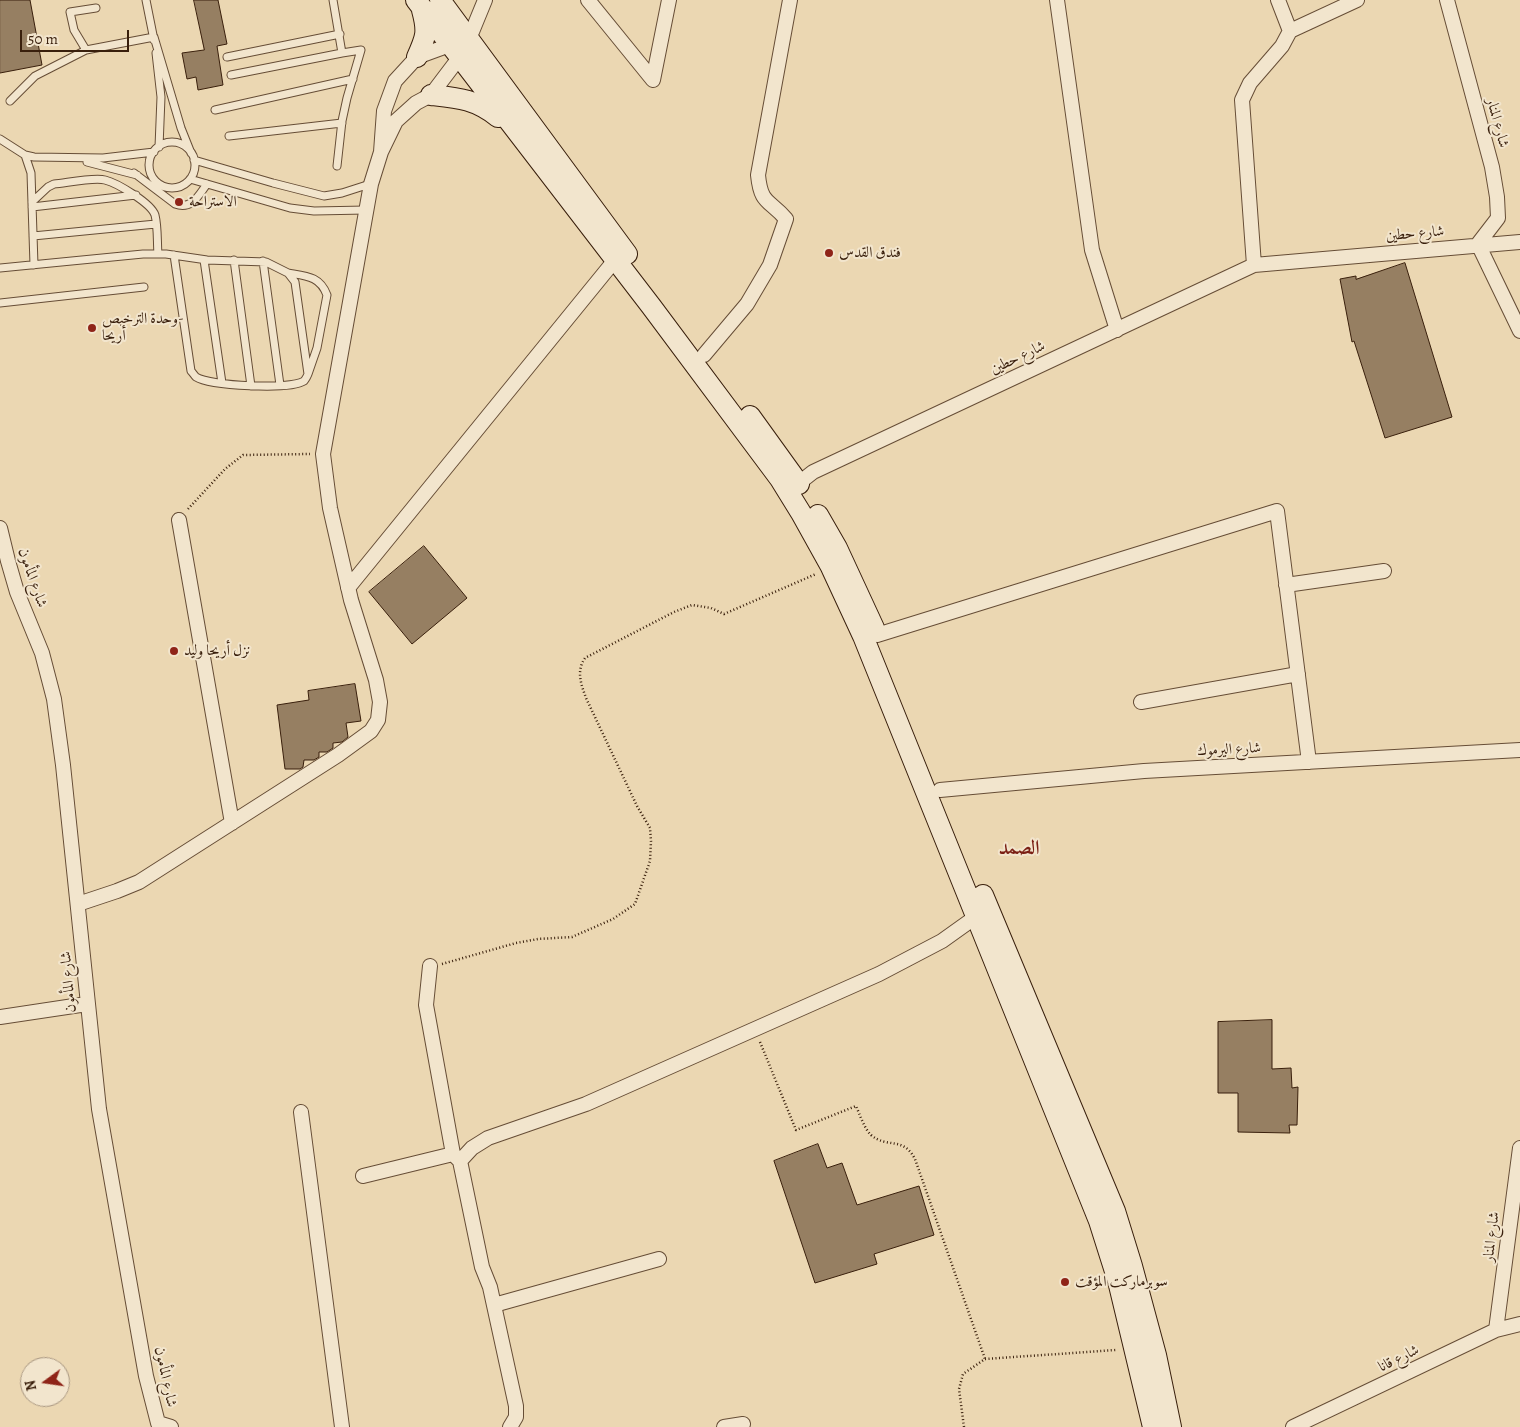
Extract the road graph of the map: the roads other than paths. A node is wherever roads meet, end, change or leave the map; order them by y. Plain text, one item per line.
1 (146, 0) edge
2 (333, 0) edge
3 (485, 0) edge
4 (588, 0) edge
5 (669, 0) edge
6 (790, 0) edge
7 (1057, 0) edge
8 (1278, 0) edge
9 (1357, 0) edge
10 (1447, 0) edge
11 (426, 3) edge
12 (96, 8) dead end
13 (1290, 31) junction
14 (340, 34) junction
15 (154, 36) junction
16 (469, 39) junction
17 (86, 50) junction
18 (455, 52) junction
19 (342, 53) junction
20 (227, 57) dead end
21 (417, 57) junction
22 (231, 75) dead end
23 (353, 79) junction
24 (431, 95) junction
25 (10, 101) dead end
26 (215, 110) dead end
27 (342, 123) junction
28 (514, 130) junction
29 (229, 136) dead end
30 (0, 139) edge
31 (156, 150) junction
32 (381, 152) junction
33 (25, 155) junction
34 (193, 156) junction
35 (72, 159) junction
36 (337, 166) dead end
37 (134, 174) junction
38 (154, 179) junction
39 (190, 179) junction
40 (207, 184) junction
41 (371, 184) junction
42 (136, 195) junction
43 (32, 204) junction
44 (366, 210) junction
45 (156, 224) junction
46 (33, 236) junction
47 (1520, 242) edge
48 (1478, 244) junction
49 (158, 254) junction
50 (174, 255) junction
51 (204, 260) junction
52 (234, 260) junction
53 (615, 260) junction
54 (263, 261) junction
55 (34, 265) junction
56 (1254, 265) junction
57 (0, 268) edge
58 (288, 273) junction
59 (144, 287) dead end
60 (0, 303) edge
61 (1117, 330) junction
62 (1520, 331) edge
63 (704, 355) junction
64 (308, 374) junction
65 (222, 383) junction
66 (280, 385) junction
67 (251, 386) junction
68 (799, 483) junction
69 (179, 520) road end
70 (0, 528) edge
71 (1384, 571) dead end
72 (1286, 585) junction
73 (348, 588) junction
74 (877, 635) junction
75 (1298, 674) junction
76 (1141, 702) dead end
77 (1520, 750) edge
78 (1309, 762) junction
79 (940, 790) junction
80 (232, 823) junction
81 (78, 904) junction
82 (977, 916) junction
83 (430, 966) road end
84 (87, 1004) junction
85 (0, 1017) edge
86 (301, 1112) dead end
87 (1520, 1148) edge
88 (457, 1158) junction
89 (362, 1176) dead end
90 (659, 1259) dead end
91 (494, 1305) junction
92 (1520, 1324) edge
93 (1496, 1330) junction
94 (743, 1424) dead end
95 (159, 1426) edge
96 (342, 1427) edge
97 (510, 1427) edge
98 (724, 1427) edge
99 (1153, 1427) edge
100 (1171, 1427) edge
101 (1293, 1427) edge

1 - 15 lane
2 - 14 lane
3 - 16 street
4 - 5 street
6 - 63 street
7 - 61 street
8 - 13 street
9 - 13 street
10 - 48 street, شارع المنار
11 - 16 main road
11 - 18 main road
11 - 21 main road
12 - 17 lane
13 - 56 street
14 - 19 lane
14 - 20 lane
15 - 17 lane
15 - 31 lane
15 - 34 lane
16 - 18 street
16 - 63 main road
17 - 25 lane
18 - 21 street
18 - 24 street
18 - 28 main road
19 - 22 lane
19 - 23 lane
21 - 32 street
23 - 26 lane
23 - 27 lane
24 - 28 main road
24 - 32 street
27 - 29 lane
27 - 36 lane
28 - 53 main road
30 - 33 lane
31 - 34 lane
31 - 35 lane
31 - 38 lane
32 - 41 street
33 - 35 lane
33 - 43 lane
34 - 39 lane
34 - 41 lane
35 - 37 lane
37 - 38 lane
37 - 40 lane
38 - 39 lane
39 - 40 lane
40 - 44 lane
41 - 44 street
42 - 43 lane
42 - 43 lane
42 - 45 lane
43 - 46 lane
44 - 73 street
45 - 46 lane
45 - 49 lane
46 - 55 lane
47 - 48 street, شارع حطين
48 - 56 street, شارع حطين
48 - 62 street
49 - 50 lane
49 - 55 lane
50 - 51 lane
50 - 65 lane
51 - 52 lane
51 - 65 lane
52 - 54 lane
52 - 67 lane
53 - 73 street
53 - 82 main road
54 - 58 lane
54 - 66 lane
55 - 57 lane
56 - 61 street, شارع حطين
58 - 64 lane
58 - 64 lane
59 - 60 lane
61 - 68 street, شارع حطين
63 - 68 main road
64 - 66 lane
65 - 67 lane
66 - 67 lane
68 - 74 main road
69 - 80 street
70 - 81 street, شارع المأمون
71 - 72 street
72 - 74 street
72 - 75 street
73 - 80 street
74 - 79 main road
75 - 76 street
75 - 78 street
77 - 78 street, شارع اليرموك
78 - 79 street, شارع اليرموك
79 - 100 main road
80 - 81 street
81 - 84 street, شارع المأمون
82 - 88 street
82 - 99 main road
83 - 88 street
84 - 85 street
84 - 95 street, شارع المأمون
86 - 96 street
87 - 93 street, شارع المنار
88 - 89 street
88 - 91 street
90 - 91 street
91 - 97 street
92 - 93 street, شارع قانا
93 - 101 street, شارع قانا
94 - 98 street

